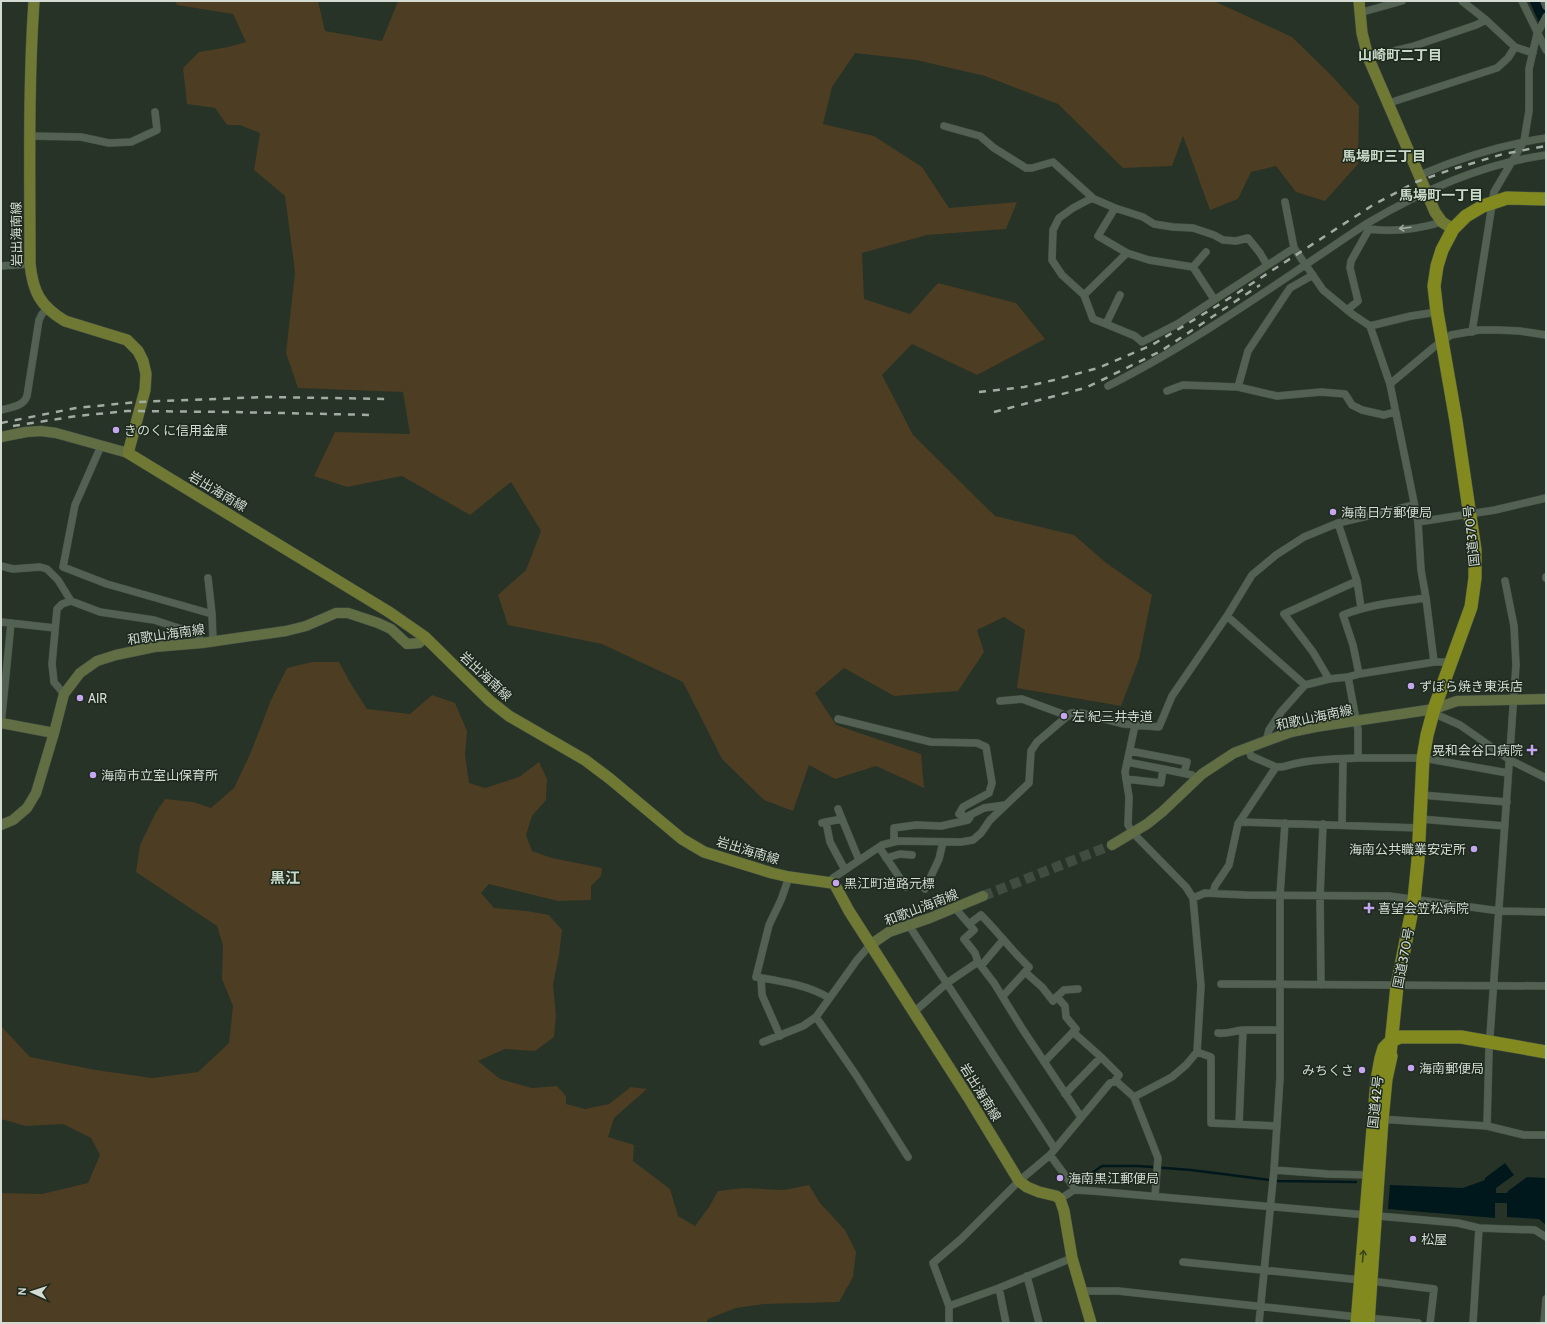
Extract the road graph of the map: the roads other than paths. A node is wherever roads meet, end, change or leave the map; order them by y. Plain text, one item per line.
1 (34, 1) edge
2 (1359, 1) edge
3 (1402, 1) edge
4 (1462, 1) edge
5 (1522, 1) edge
6 (1544, 1) edge
7 (1546, 6) edge
8 (1359, 13) junction
9 (1546, 17) edge
10 (1486, 20) junction
11 (1538, 32) junction
12 (1515, 47) junction
13 (1546, 50) edge
14 (1533, 53) junction
15 (1368, 57) junction
16 (1389, 103) junction
17 (155, 112) dead end
18 (944, 126) dead end
19 (29, 136) junction
20 (1546, 138) edge
21 (1524, 141) junction
22 (1546, 155) edge
23 (1512, 162) junction
24 (1420, 176) junction
25 (1426, 191) junction
26 (1094, 199) junction
27 (1546, 199) edge
28 (1285, 202) dead end
29 (1491, 202) junction
30 (1115, 208) junction
31 (1447, 225) junction
32 (1367, 226) junction
33 (1294, 248) junction
34 (1206, 252) dead end
35 (1127, 253) junction
36 (30, 264) junction
37 (1305, 264) junction
38 (1267, 265) junction
39 (1, 266) edge
40 (1193, 267) junction
41 (1312, 275) junction
42 (1120, 294) dead end
43 (1084, 295) junction
44 (1214, 299) junction
45 (47, 309) junction
46 (1347, 310) junction
47 (1437, 312) junction
48 (1106, 324) junction
49 (1370, 326) junction
50 (1472, 332) junction
51 (1546, 335) edge
52 (1443, 341) junction
53 (1390, 384) junction
54 (1108, 386) dead end
55 (1238, 387) junction
56 (1167, 390) dead end
57 (1, 410) edge
58 (1396, 412) junction
59 (1, 437) edge
60 (101, 446) junction
61 (128, 453) junction
62 (1545, 498) edge
63 (1414, 505) junction
64 (1469, 514) junction
65 (1338, 522) junction
66 (1418, 522) junction
67 (1, 566) edge
68 (208, 578) dead end
69 (1357, 581) junction
70 (1505, 581) dead end
71 (1426, 598) junction
72 (71, 601) junction
73 (1361, 608) junction
74 (212, 614) junction
75 (1227, 616) junction
76 (1, 622) edge
77 (11, 623) junction
78 (55, 628) junction
79 (425, 638) junction
80 (213, 641) junction
81 (202, 643) junction
82 (1434, 662) junction
83 (1452, 662) junction
84 (1359, 674) junction
85 (1348, 677) junction
86 (1329, 679) junction
87 (1305, 685) junction
88 (64, 694) junction
89 (1514, 699) junction
90 (1546, 699) edge
91 (1000, 701) dead end
92 (1434, 711) junction
93 (1068, 716) junction
94 (838, 719) dead end
95 (1356, 721) junction
96 (1, 723) edge
97 (1135, 725) junction
98 (54, 733) junction
99 (1266, 740) junction
100 (1248, 748) junction
101 (1130, 751) junction
102 (1358, 758) junction
103 (1423, 758) junction
104 (1343, 759) junction
105 (1510, 760) junction
106 (1127, 762) junction
107 (1276, 767) junction
108 (1163, 769) junction
109 (1184, 773) junction
110 (1508, 773) junction
111 (1546, 778) edge
112 (1126, 779) junction
113 (1196, 779) junction
114 (1421, 795) junction
115 (1507, 802) junction
116 (1006, 806) junction
117 (838, 809) dead end
118 (974, 813) junction
119 (842, 819) junction
120 (1241, 822) junction
121 (1285, 823) junction
122 (1420, 823) junction
123 (1323, 824) junction
124 (1, 825) edge
125 (1342, 825) junction
126 (1505, 826) junction
127 (1132, 833) junction
128 (894, 842) junction
129 (943, 842) junction
130 (1112, 845) tunnel mouth
131 (879, 847) junction
132 (912, 855) dead end
133 (886, 858) junction
134 (859, 860) junction
135 (845, 870) junction
136 (788, 877) junction
137 (832, 883) junction
138 (906, 887) dead end
139 (925, 889) dead end
140 (1213, 893) junction
141 (1280, 895) junction
142 (983, 896) tunnel mouth
143 (1320, 896) junction
144 (1192, 898) junction
145 (1414, 900) junction
146 (955, 908) junction
147 (1500, 911) junction
148 (1546, 912) edge
149 (908, 924) junction
150 (969, 924) junction
151 (1003, 940) junction
152 (870, 945) junction
153 (979, 964) junction
154 (1025, 972) junction
155 (761, 978) junction
156 (947, 983) junction
157 (1221, 984) dead end
158 (1280, 985) junction
159 (1321, 985) junction
160 (1495, 985) junction
161 (1397, 986) junction
162 (1546, 986) edge
163 (1078, 990) dead end
164 (1003, 996) junction
165 (830, 998) junction
166 (1055, 999) junction
167 (914, 1012) junction
168 (1394, 1014) junction
169 (816, 1017) junction
170 (1243, 1030) junction
171 (1280, 1030) junction
172 (1073, 1032) junction
173 (1218, 1034) dead end
174 (780, 1036) junction
175 (1414, 1037) junction
176 (1391, 1041) junction
177 (763, 1042) dead end
178 (1490, 1046) junction
179 (1197, 1052) junction
180 (1546, 1052) edge
181 (1101, 1056) junction
182 (1546, 1059) edge
183 (1044, 1062) junction
184 (1384, 1064) junction
185 (1114, 1082) junction
186 (1065, 1094) junction
187 (1134, 1097) junction
188 (1081, 1117) junction
189 (1378, 1119) junction
190 (1239, 1124) junction
191 (1277, 1126) junction
192 (1487, 1126) junction
193 (1546, 1135) edge
194 (1052, 1152) junction
195 (908, 1157) dead end
196 (1274, 1170) junction
197 (1373, 1175) junction
198 (1020, 1181) junction
199 (1076, 1190) junction
200 (1156, 1196) junction
201 (1060, 1199) junction
202 (1270, 1206) junction
203 (1371, 1215) junction
204 (1479, 1228) junction
205 (1546, 1236) edge
206 (1072, 1258) junction
207 (1183, 1262) dead end
208 (1264, 1271) junction
209 (1027, 1276) junction
210 (1366, 1281) junction
211 (999, 1288) junction
212 (1082, 1291) junction
213 (1546, 1299) edge
214 (949, 1306) junction
215 (1260, 1308) junction
216 (1363, 1320) edge
217 (949, 1323) edge
218 (1006, 1323) edge
219 (1039, 1323) edge
220 (1091, 1323) edge
221 (1259, 1323) edge
222 (1418, 1323) edge
223 (1430, 1323) edge
224 (1473, 1323) edge
225 (1544, 1323) edge

1 - 19 main road, 岩出海南線
2 - 8 main road
3 - 8 street
4 - 10 street
5 - 11 street
6 - 7 street
8 - 15 main road
9 - 11 street
10 - 12 street
10 - 15 street
11 - 13 street
11 - 14 street
12 - 14 street
12 - 16 street
14 - 21 street
15 - 16 main road
16 - 24 main road
17 - 19 street
18 - 26 street
19 - 36 main road, 岩出海南線
20 - 21 street
21 - 23 street
21 - 24 street
22 - 23 street
23 - 25 street
23 - 29 street
24 - 25 main road
25 - 31 main road
25 - 32 street
26 - 30 street
26 - 43 street
27 - 29 highway, 国道370号
28 - 33 street
29 - 31 highway, 国道370号
29 - 50 street
30 - 35 street
30 - 38 street
31 -> 32 street
31 - 47 highway, 国道370号
32 - 37 street
32 - 46 street
33 - 37 street
33 - 38 street
34 - 40 street
35 - 40 street
35 - 43 street
36 - 39 street
36 - 45 main road, 岩出海南線
37 - 41 street
37 - 54 street
38 - 44 street
40 - 44 street
41 - 46 street
41 - 55 street
42 - 48 street
43 - 48 street
44 - 48 street
45 - 57 street
45 - 61 main road, 岩出海南線
46 - 49 street
47 - 49 street
47 - 52 highway, 国道370号
49 - 53 street
50 - 51 street
50 - 52 street
52 - 53 street
52 - 64 highway, 国道370号
53 - 58 street
55 - 56 street
55 - 58 street
58 - 63 street
59 - 60 main road
60 - 61 main road
60 - 74 street
61 - 79 main road, 岩出海南線
62 - 64 street
63 - 65 street
63 - 66 street
64 - 66 street
64 - 83 highway, 国道370号
65 - 69 street
65 - 75 street
66 - 71 street
67 - 72 street
68 - 74 street
69 - 73 street
69 - 86 street
70 - 89 street
71 - 73 street
71 - 82 street
72 - 78 street
72 - 81 street
73 - 84 street
74 - 80 street
75 - 87 street
75 - 97 street
76 - 77 street
77 - 78 street
77 - 96 street
78 - 88 street
79 - 80 main road, 和歌山海南線
79 - 136 main road, 岩出海南線
80 - 81 main road, 和歌山海南線
81 - 88 main road, 和歌山海南線
82 - 83 street
82 - 84 street
83 - 92 highway, 国道370号
84 - 85 street
85 - 86 street
85 - 95 street
86 - 87 street
87 - 99 street
88 - 98 main road, 和歌山海南線
89 - 90 main road, 和歌山海南線
89 - 92 main road, 和歌山海南線
89 - 105 street
91 - 93 street
92 - 95 main road, 和歌山海南線
92 - 103 highway, 国道370号
92 - 105 street
93 - 97 street
93 - 116 street
94 - 118 street
95 - 99 main road, 和歌山海南線
95 - 102 street
96 - 98 main road
97 - 101 street
98 - 124 main road, 和歌山海南線
99 - 100 main road, 和歌山海南線
100 - 107 street
100 - 113 main road, 和歌山海南線
101 - 106 street
101 - 109 street
102 - 103 street
102 - 104 street
103 - 110 street
103 - 114 highway, 国道370号
104 - 107 street
104 - 125 street
105 - 110 street
105 - 111 street
106 - 108 street
106 - 112 street
107 - 120 street
108 - 109 street
108 - 112 street
109 - 113 street
110 - 115 street
112 - 127 street
113 - 127 main road, 和歌山海南線
114 - 115 street
114 - 122 highway, 国道370号
115 - 126 street
116 - 118 street
116 - 129 street
117 - 119 street
118 - 128 street
119 - 134 street
119 - 135 street
120 - 121 street
120 - 140 street
121 - 123 street
121 - 141 street
122 - 125 street
122 - 126 street
122 - 145 highway, 国道370号
123 - 125 street
123 - 143 street
126 - 147 street
127 - 130 main road, 和歌山海南線
127 - 144 street
128 - 129 street
128 - 131 street
129 - 139 street
131 - 133 street
131 - 134 street
132 - 133 street
133 - 138 street
134 - 135 street
135 - 137 street
136 - 137 main road, 岩出海南線
136 - 155 street
137 - 152 main road, 岩出海南線
140 - 141 street
140 - 144 street
141 - 143 street
141 - 158 street
142 - 146 main road, 和歌山海南線
143 - 145 street
143 - 159 street
144 - 179 street
145 - 147 street
145 - 161 highway, 国道370号
146 - 149 main road, 和歌山海南線
146 - 150 street
147 - 148 street
147 - 160 street
149 - 152 main road, 和歌山海南線
149 - 156 street
150 - 151 street
150 - 153 street
151 - 153 street
151 - 154 street
152 - 165 street
152 - 167 main road, 岩出海南線
153 - 156 street
153 - 164 street
154 - 164 street
154 - 166 street
155 - 165 street
155 - 174 street
156 - 167 street
156 - 194 street
157 - 158 street
158 - 159 street
158 - 171 street
159 - 161 street
160 - 161 street
160 - 162 street
160 - 178 street
161 - 168 highway, 国道370号
163 - 166 street
164 - 183 street
165 - 169 street
166 - 172 street
167 - 198 main road, 岩出海南線
168 - 175 highway, 国道370号
168 - 176 highway, 国道370号
168 - 184 highway, 国道370号
169 - 174 street
169 - 195 street
170 - 171 street
170 - 173 street
170 - 190 street
171 - 191 street
172 - 181 street
172 - 183 street
174 - 177 street
175 - 176 highway, 国道42号
175 - 178 highway, 国道42号
176 - 184 highway, 国道370号
178 - 180 highway, 国道42号
178 - 182 highway, 国道42号
178 - 184 highway, 国道42号
178 - 192 street
179 - 187 street
179 - 190 street
181 - 185 street
181 - 186 street
183 - 186 street
184 - 189 highway, 国道42号
185 - 187 street
185 - 188 street
186 - 188 street
187 - 200 street
188 - 194 street
189 - 192 street
189 - 197 highway, 国道42号
190 - 191 street
191 - 196 street
192 - 193 street
194 - 198 street
194 - 199 street
196 - 197 street
196 - 202 street
197 - 203 highway, 国道42号
198 - 201 main road, 岩出海南線
198 - 214 street
199 - 200 street
199 - 201 street
200 - 202 street
201 - 206 main road
202 - 203 street
202 - 208 street
203 - 204 street
203 - 210 highway, 国道42号
204 - 205 street
204 - 224 street
206 - 209 street
206 - 212 main road
207 - 208 street
208 - 210 street
208 - 215 street
209 - 211 street
209 - 219 street
210 - 216 highway, 国道42号
210 - 223 street
211 - 214 street
211 - 218 street
212 - 215 street
212 - 220 main road
213 - 225 street
214 - 217 street
215 - 216 street
215 - 221 street
216 - 222 street

